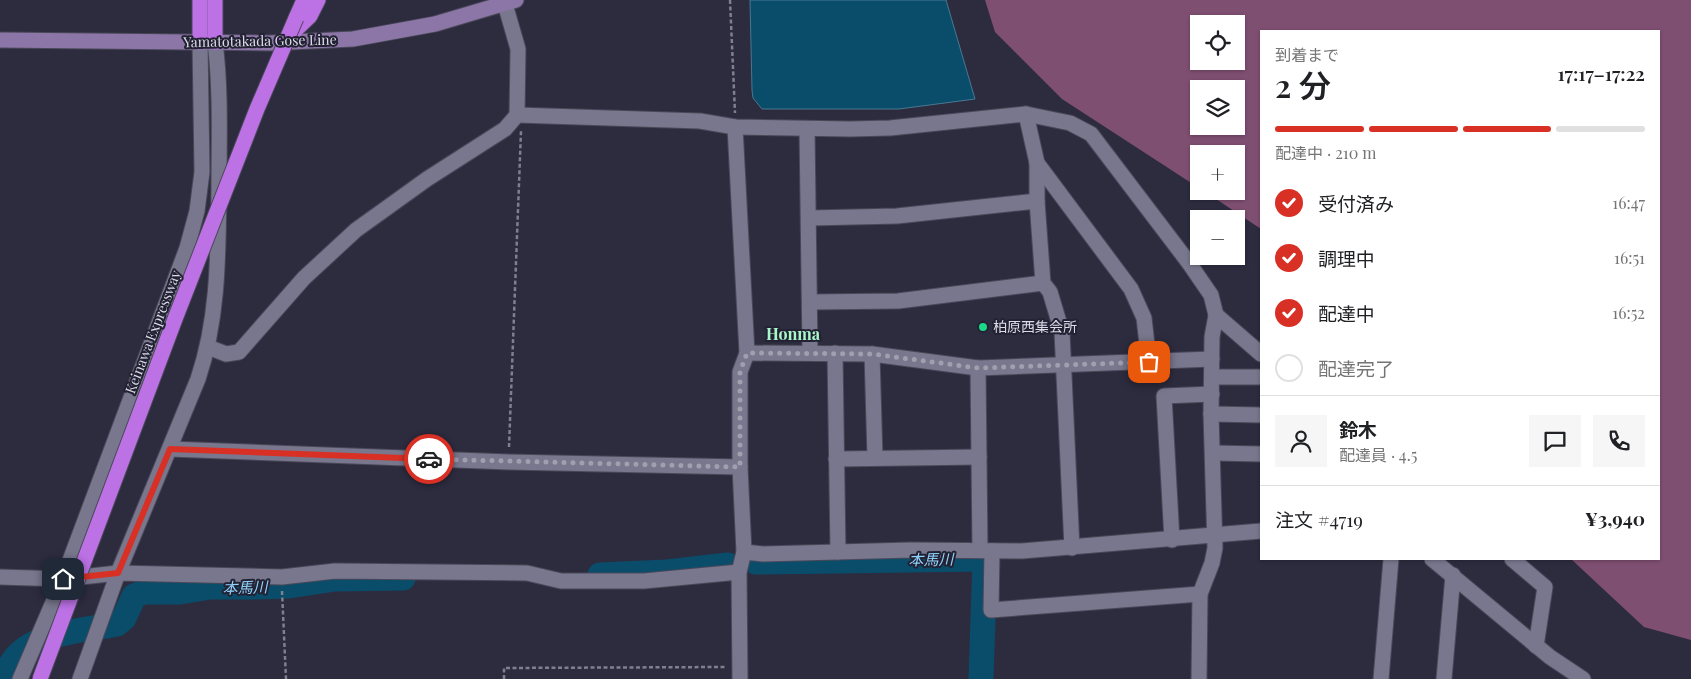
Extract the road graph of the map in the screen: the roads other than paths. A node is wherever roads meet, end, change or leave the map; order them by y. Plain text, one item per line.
1 (200, 0) edge
2 (215, 0) edge
3 (294, 0) edge
4 (304, 0) edge
5 (318, 0) edge
6 (510, 2) edge
7 (298, 17) junction
8 (0, 40) edge
9 (208, 42) junction
10 (257, 109) junction
11 (1026, 114) junction
12 (517, 115) junction
13 (735, 127) junction
14 (807, 129) junction
15 (1037, 162) junction
16 (1037, 201) junction
17 (810, 218) junction
18 (1043, 283) junction
19 (810, 302) junction
20 (1216, 315) junction
21 (208, 347) junction
22 (810, 352) junction
23 (747, 353) junction
24 (835, 353) junction
25 (1260, 353) edge
26 (872, 354) junction
27 (1212, 359) junction
28 (1149, 362) junction
29 (1064, 365) junction
30 (978, 368) junction
31 (1260, 377) edge
32 (1213, 378) junction
33 (1212, 394) junction
34 (1211, 414) junction
35 (1260, 415) edge
36 (170, 449) junction
37 (1213, 453) junction
38 (1260, 454) edge
39 (979, 457) junction
40 (875, 458) junction
41 (836, 459) junction
42 (740, 467) junction
43 (1260, 531) edge
44 (1215, 536) junction
45 (1172, 540) junction
46 (1072, 548) junction
47 (986, 550) junction
48 (838, 552) junction
49 (1390, 560) edge
50 (1433, 560) edge
51 (1513, 560) edge
52 (742, 562) junction
53 (118, 573) junction
54 (1453, 575) junction
55 (0, 578) edge
56 (63, 579) junction
57 (1200, 594) junction
58 (1536, 646) junction
59 (740, 673) edge
60 (20, 679) edge
61 (40, 679) edge
62 (80, 679) edge
63 (1198, 679) edge
64 (1381, 679) edge
65 (1444, 679) edge
66 (1583, 679) edge

1 - 9 highway
2 - 9 highway
3 - 7 highway
4 - 7 highway, Keinawa Expressway
5 - 7 highway
6 - 9 main road, Yamatotakada Gose Line
6 - 12 street
7 - 10 highway, bridge
7 - 10 highway, Keinawa Expressway, bridge
8 - 9 main road, Yamatotakada Gose Line
9 - 21 street
9 - 56 street
10 - 61 highway, Keinawa Expressway, bridge
11 - 14 street
11 - 15 street
11 - 20 street
12 - 13 street
12 - 21 street
13 - 14 street
13 - 23 street
14 - 17 street
15 - 16 street
15 - 28 street
16 - 17 street
16 - 18 street
17 - 19 street
18 - 19 street
18 - 29 street
19 - 22 street
20 - 25 street
20 - 27 street
21 - 36 street
22 - 23 street
22 - 24 street
23 - 42 street
24 - 26 street
24 - 41 street
26 - 30 street
26 - 40 street
27 - 28 street
27 - 32 street
28 - 29 street
29 - 30 street
29 - 46 street
30 - 39 street
31 - 32 street
32 - 33 street
33 - 34 street
33 - 45 street
34 - 35 street
34 - 37 street
36 - 42 street
36 - 53 street
37 - 38 street
37 - 44 street
39 - 40 street
39 - 47 street
40 - 41 street
41 - 48 street
42 - 52 street
43 - 44 street
44 - 45 street
44 - 57 street
45 - 46 street
46 - 47 street
47 - 48 street
47 - 57 street
48 - 52 street
49 - 64 street
50 - 54 street
51 - 58 street
52 - 53 street
52 - 59 street
53 - 56 street
53 - 62 street
54 - 58 street
54 - 65 street
55 - 56 street
56 - 60 street
57 - 63 street
58 - 66 street

